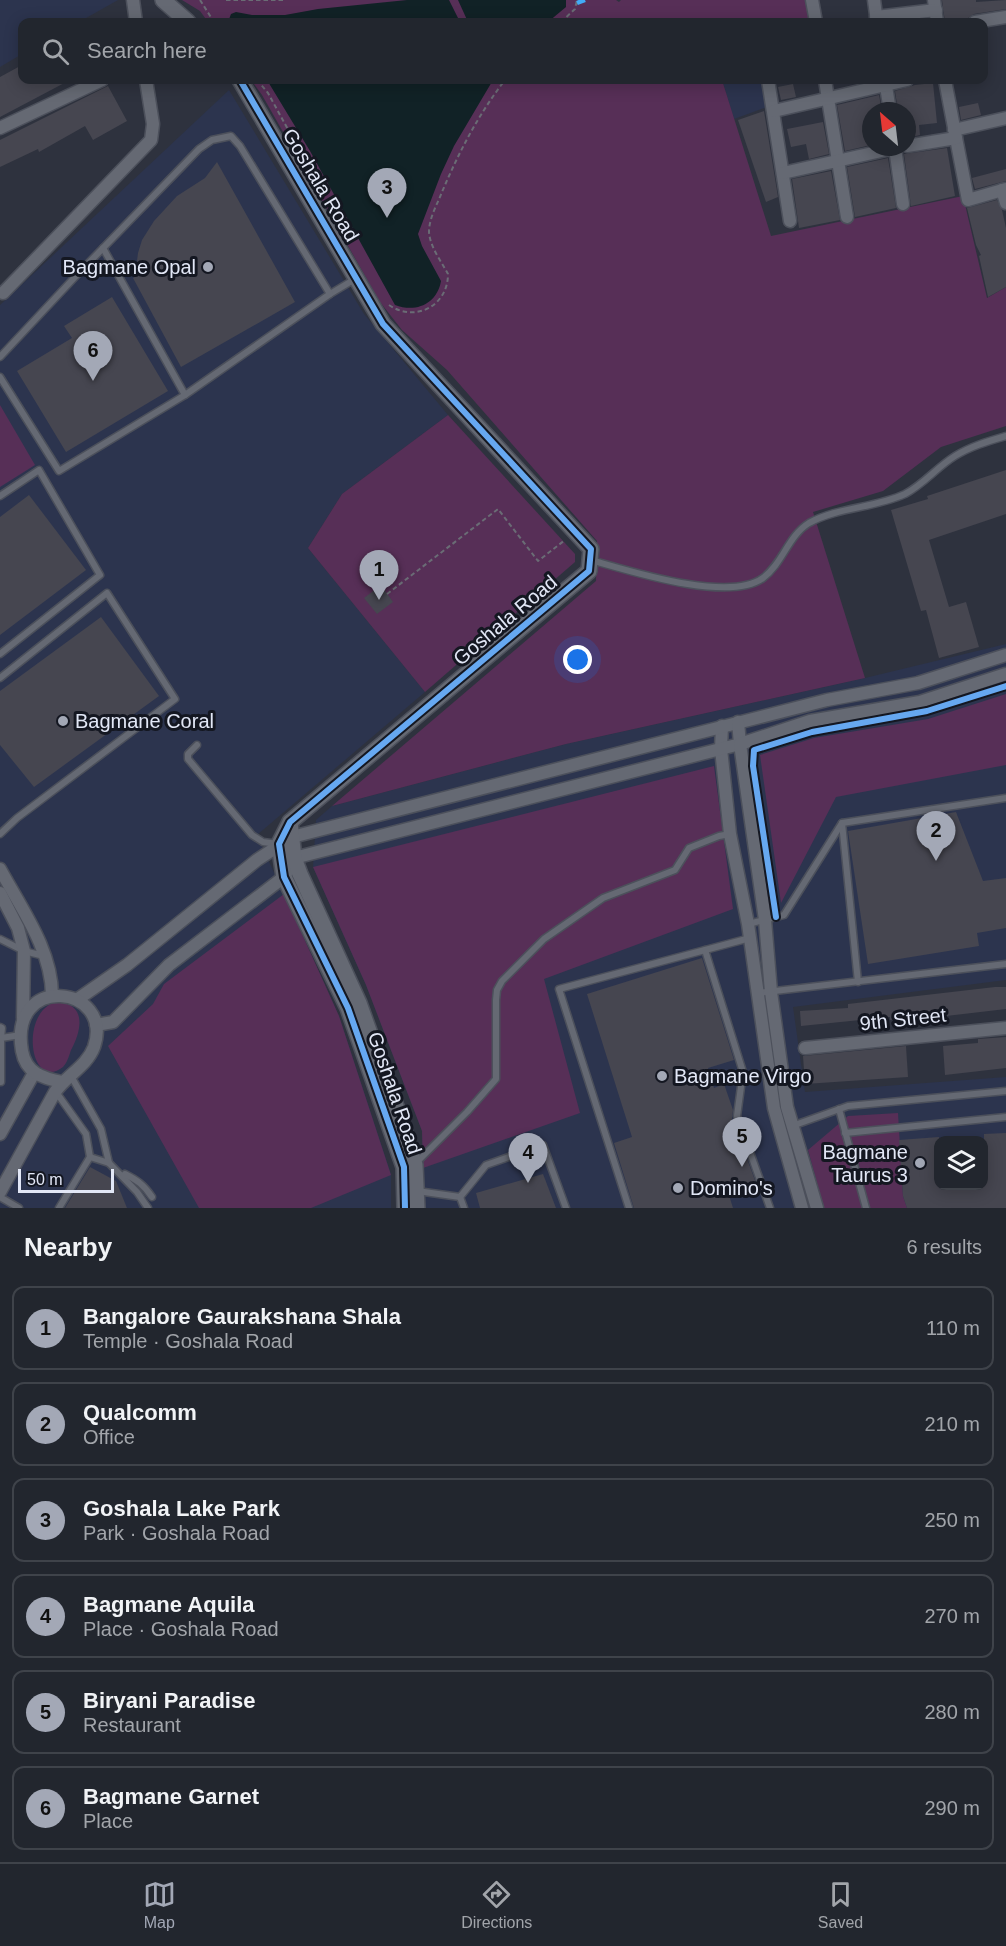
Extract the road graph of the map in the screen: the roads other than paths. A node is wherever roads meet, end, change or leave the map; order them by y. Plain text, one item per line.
1 (133, 0) edge
2 (163, 0) edge
3 (812, 0) edge
4 (874, 0) edge
5 (936, 11) edge
6 (1006, 17) edge
7 (135, 18) edge
8 (183, 18) edge
9 (815, 18) edge
10 (877, 18) edge
11 (890, 18) edge
12 (988, 20) edge
13 (94, 84) edge
14 (147, 84) edge
15 (242, 84) edge
16 (769, 84) edge
17 (826, 84) edge
18 (878, 84) edge
19 (885, 84) edge
20 (946, 84) edge
21 (828, 98) junction
22 (888, 102) edge
23 (774, 111) junction
24 (1006, 118) edge
25 (0, 128) edge
26 (955, 134) junction
27 (916, 143) edge
28 (862, 155) edge
29 (900, 156) edge
30 (838, 160) junction
31 (783, 173) junction
32 (1004, 189) edge
33 (1006, 203) edge
34 (903, 204) dead end
35 (848, 217) dead end
36 (790, 220) dead end
37 (103, 248) junction
38 (357, 278) junction
39 (3, 293) dead end
40 (330, 294) junction
41 (0, 357) edge
42 (0, 377) edge
43 (185, 395) junction
44 (1006, 436) edge
45 (0, 496) edge
46 (590, 560) junction
47 (0, 654) edge
48 (1006, 655) edge
49 (1006, 674) edge
50 (0, 678) edge
51 (738, 722) junction
52 (722, 726) junction
53 (740, 744) junction
54 (196, 745) dead end
55 (722, 749) junction
56 (1006, 798) edge
57 (842, 823) junction
58 (0, 834) edge
59 (287, 834) junction
60 (730, 834) junction
61 (294, 858) junction
62 (0, 869) edge
63 (284, 877) junction
64 (0, 893) edge
65 (765, 920) junction
66 (748, 924) junction
67 (750, 938) junction
68 (0, 939) edge
69 (705, 950) junction
70 (24, 951) junction
71 (46, 957) junction
72 (1006, 964) edge
73 (858, 982) junction
74 (771, 992) junction
75 (757, 993) junction
76 (52, 995) junction
77 (78, 999) junction
78 (23, 1022) junction
79 (96, 1024) junction
80 (0, 1028) edge
81 (1006, 1028) edge
82 (21, 1035) junction
83 (1, 1038) edge
84 (805, 1048) dead end
85 (34, 1073) junction
86 (1, 1082) edge
87 (63, 1083) junction
88 (1006, 1091) edge
89 (839, 1109) junction
90 (1006, 1117) edge
91 (793, 1125) junction
92 (780, 1130) junction
93 (845, 1133) junction
94 (0, 1134) edge
95 (90, 1157) junction
96 (109, 1163) junction
97 (409, 1166) junction
98 (123, 1177) junction
99 (410, 1191) junction
100 (0, 1192) edge
101 (0, 1197) edge
102 (152, 1197) dead end
103 (460, 1197) junction
104 (19, 1208) edge
105 (59, 1208) edge
106 (148, 1208) edge
107 (405, 1208) edge
108 (417, 1208) edge
109 (464, 1208) edge
110 (566, 1208) edge
111 (629, 1208) edge
112 (770, 1208) edge
113 (802, 1208) edge
114 (816, 1208) edge
115 (866, 1208) edge

1 - 7 street
2 - 8 street
3 - 9 street
4 - 10 street
5 - 11 street
6 - 12 street
13 - 25 street
14 - 39 street
15 - 38 street, Goshala Road
16 - 23 street
17 - 21 street
18 - 21 street
19 - 22 street
20 - 26 street
21 - 23 street
21 - 30 street
23 - 31 street
24 - 26 street
26 - 27 street
26 - 32 street
28 - 30 street
29 - 34 street
30 - 31 street
30 - 35 street
31 - 36 street
32 - 33 street
37 - 40 lane
37 - 41 lane
37 - 43 lane
38 - 40 lane
38 - 46 street, Goshala Road
40 - 43 lane
42 - 43 lane
44 - 46 lane
45 - 47 lane
46 - 59 street, Goshala Road
48 - 51 street
49 - 53 street
50 - 58 lane
51 - 52 street
51 - 53 street
52 - 55 street
52 - 59 street
53 - 55 street
53 - 65 street
54 - 59 lane
55 - 60 street
55 - 61 street
56 - 57 lane
57 - 65 lane
57 - 73 lane
59 - 61 street, Goshala Road
59 - 63 street, Goshala Road
59 - 77 street
60 - 66 street
60 - 97 lane
61 - 63 street
61 - 97 street, Goshala Road
62 - 71 street
63 - 79 street
63 - 97 street, Goshala Road
64 - 70 street
65 - 66 lane
65 - 74 street
66 - 67 street
67 - 69 lane
67 - 75 street
68 - 70 lane
69 - 111 lane
69 - 112 lane
70 - 71 lane
70 - 78 street
71 - 76 street
72 - 73 lane
73 - 74 lane
74 - 75 lane
74 - 91 street
75 - 92 street
76 - 77 street
76 - 78 street
77 - 79 street
78 - 82 street
79 - 87 street
80 - 83 lane
81 - 84 street, 9th Street
82 - 83 lane
82 - 85 street
83 - 86 lane
85 - 87 street
85 - 94 street
87 - 95 lane
87 - 96 lane
87 - 100 street
88 - 89 lane
89 - 91 lane
89 - 93 lane
90 - 93 lane
91 - 92 lane
91 - 114 street
92 - 113 street
93 - 115 lane
95 - 96 lane
95 - 105 lane
96 - 98 lane
97 - 99 street, Goshala Road
98 - 102 lane
98 - 106 lane
99 - 103 lane
99 - 107 street, Goshala Road
99 - 108 street, Goshala Road
101 - 104 lane
103 - 109 lane
103 - 110 lane

